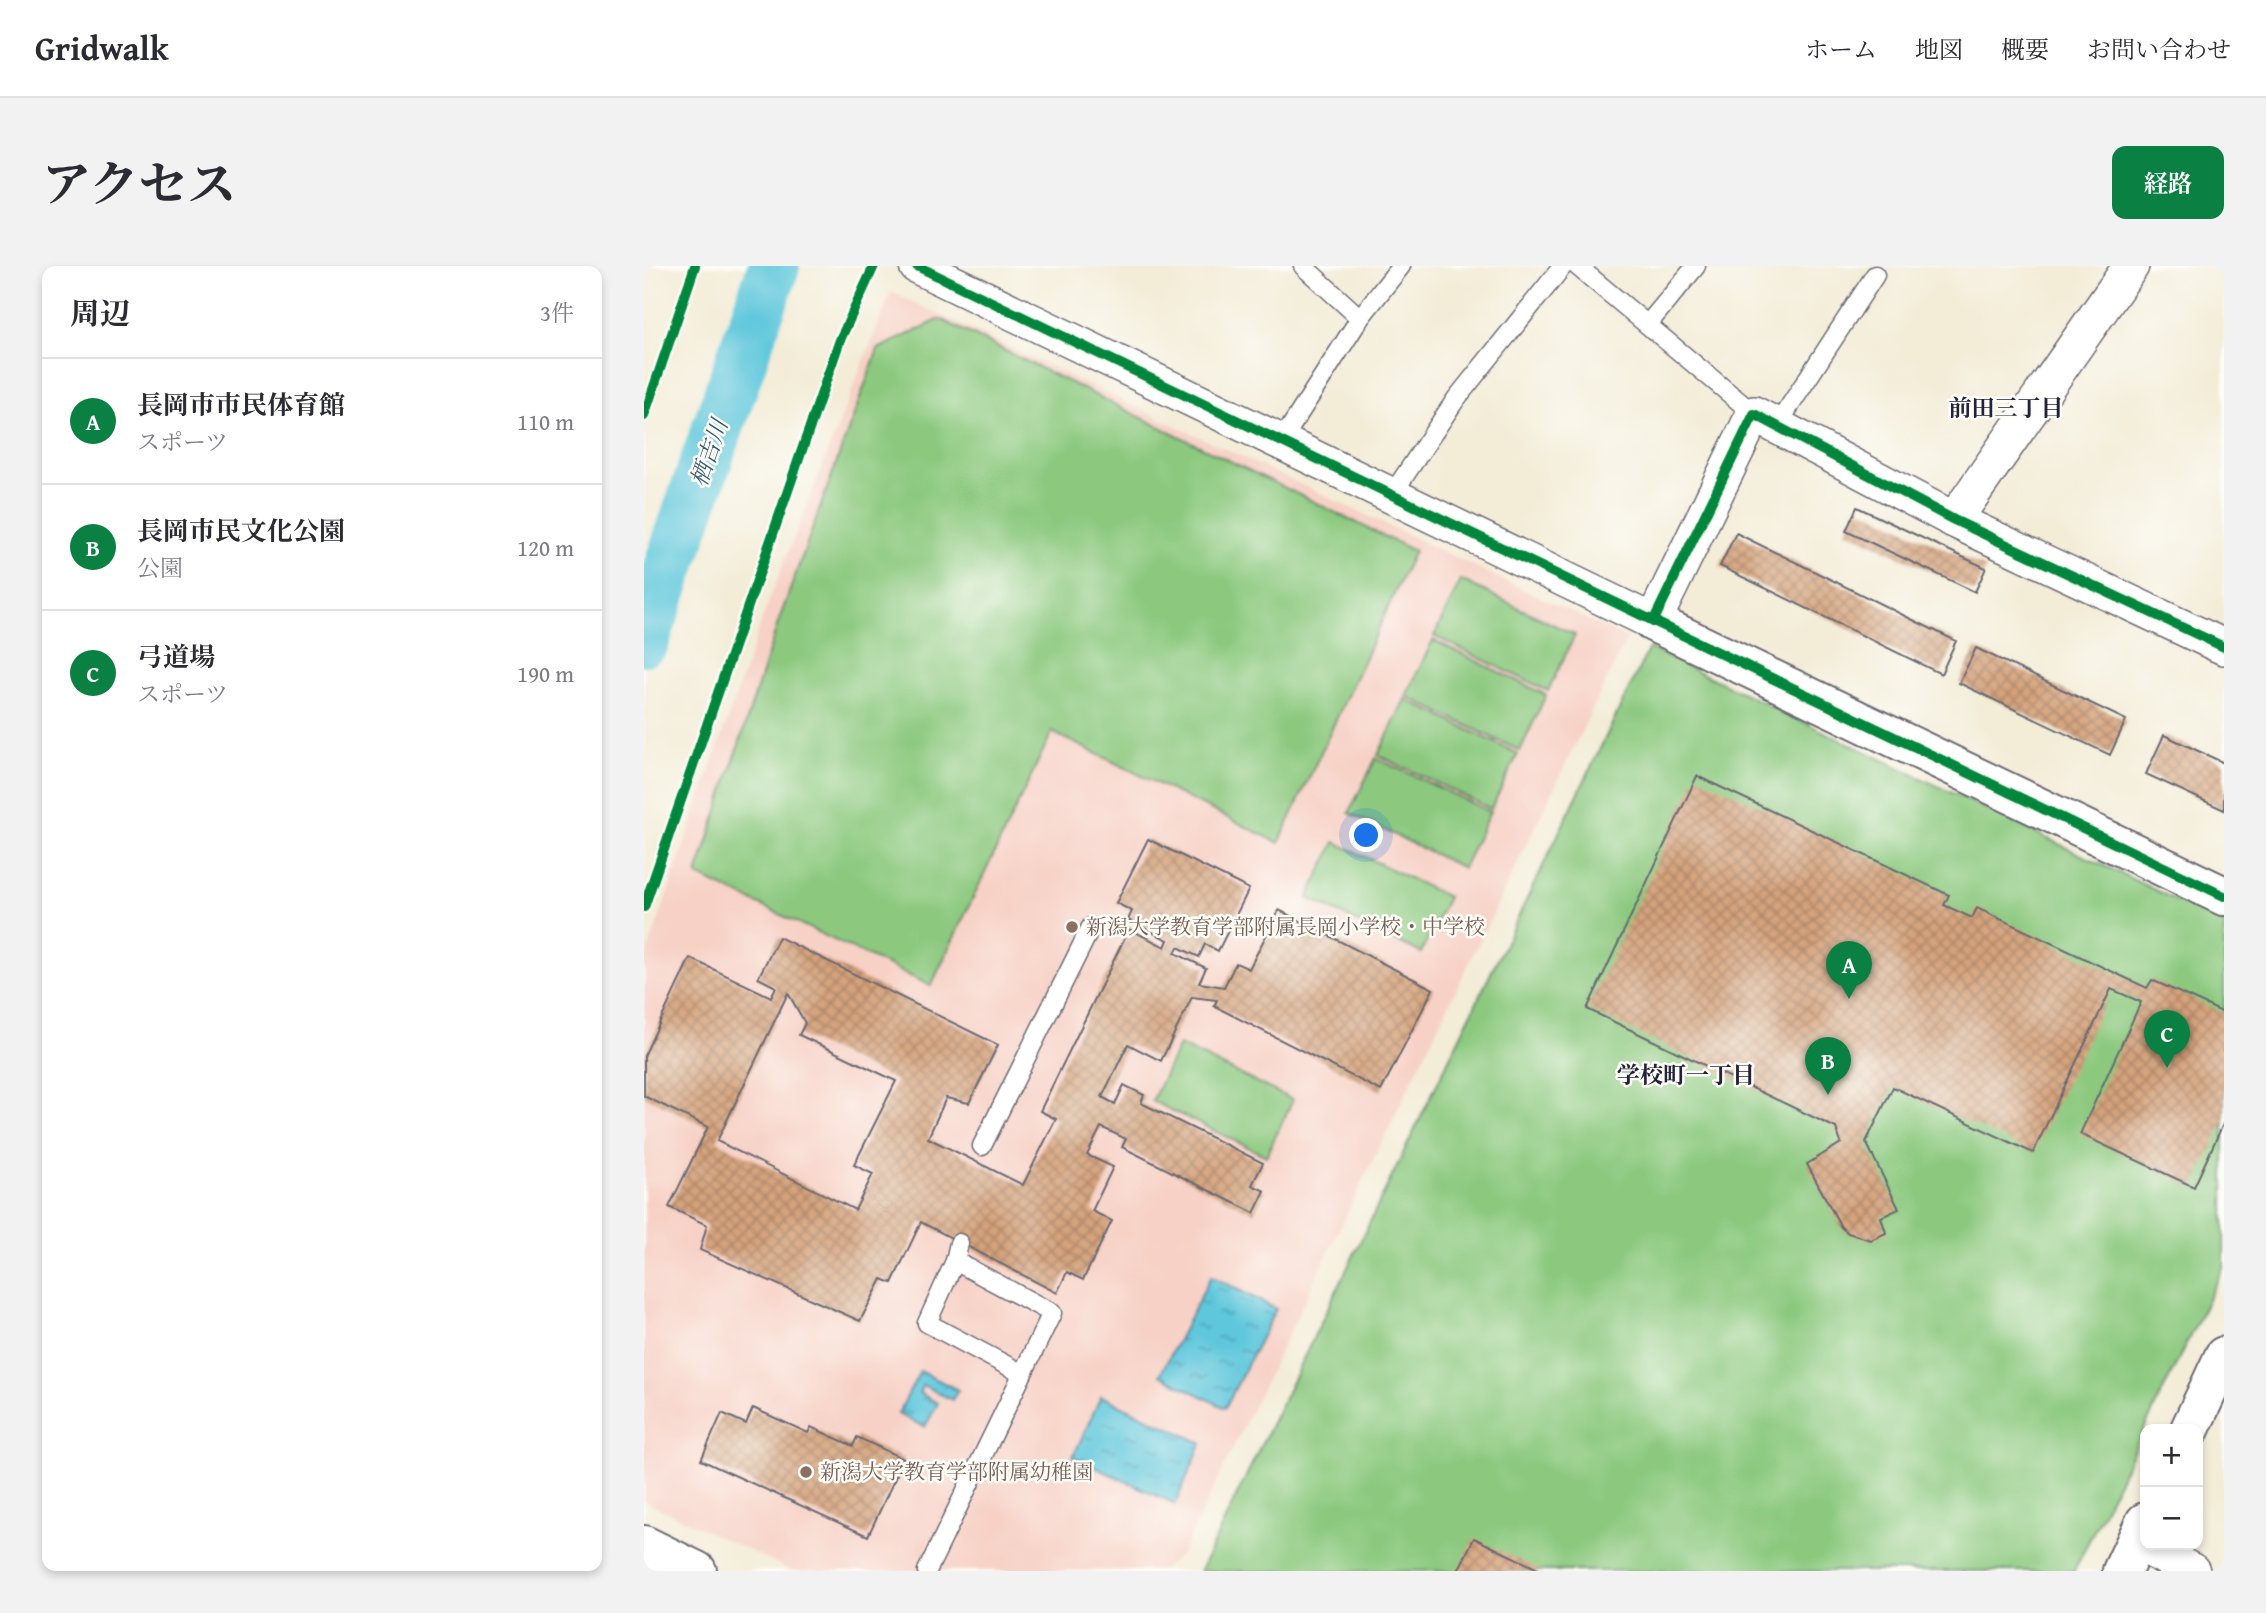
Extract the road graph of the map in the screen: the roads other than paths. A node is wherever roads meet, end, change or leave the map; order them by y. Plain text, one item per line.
1 (917, 266) edge
2 (1303, 266) edge
3 (1401, 266) edge
4 (1563, 266) edge
5 (1577, 266) edge
6 (1696, 266) edge
7 (2131, 266) edge
8 (1875, 275) dead end
9 (1360, 318) junction
10 (1648, 324) junction
11 (1765, 421) junction
12 (1281, 442) junction
13 (1391, 496) junction
14 (1954, 520) junction
15 (1653, 622) junction
16 (2224, 647) edge
17 (2224, 896) edge
18 (1091, 927) dead end
19 (982, 1146) dead end
20 (2224, 1356) edge
21 (1021, 1373) junction
22 (2192, 1424) edge
23 (644, 1545) edge
24 (2134, 1545) edge
25 (697, 1571) edge
26 (927, 1571) edge
27 (2192, 1571) edge

1 - 12 street
2 - 9 lane
3 - 9 lane
4 - 13 lane
5 - 10 lane
6 - 10 lane
7 - 14 street
8 - 11 lane
9 - 12 lane
10 - 11 lane
11 - 14 street
11 - 15 street
12 - 13 street
13 - 15 street
14 - 16 street
15 - 17 main road
18 - 19 lane
20 - 22 main road
21 - 21 lane
21 - 26 lane
23 - 25 main road
24 - 27 street

